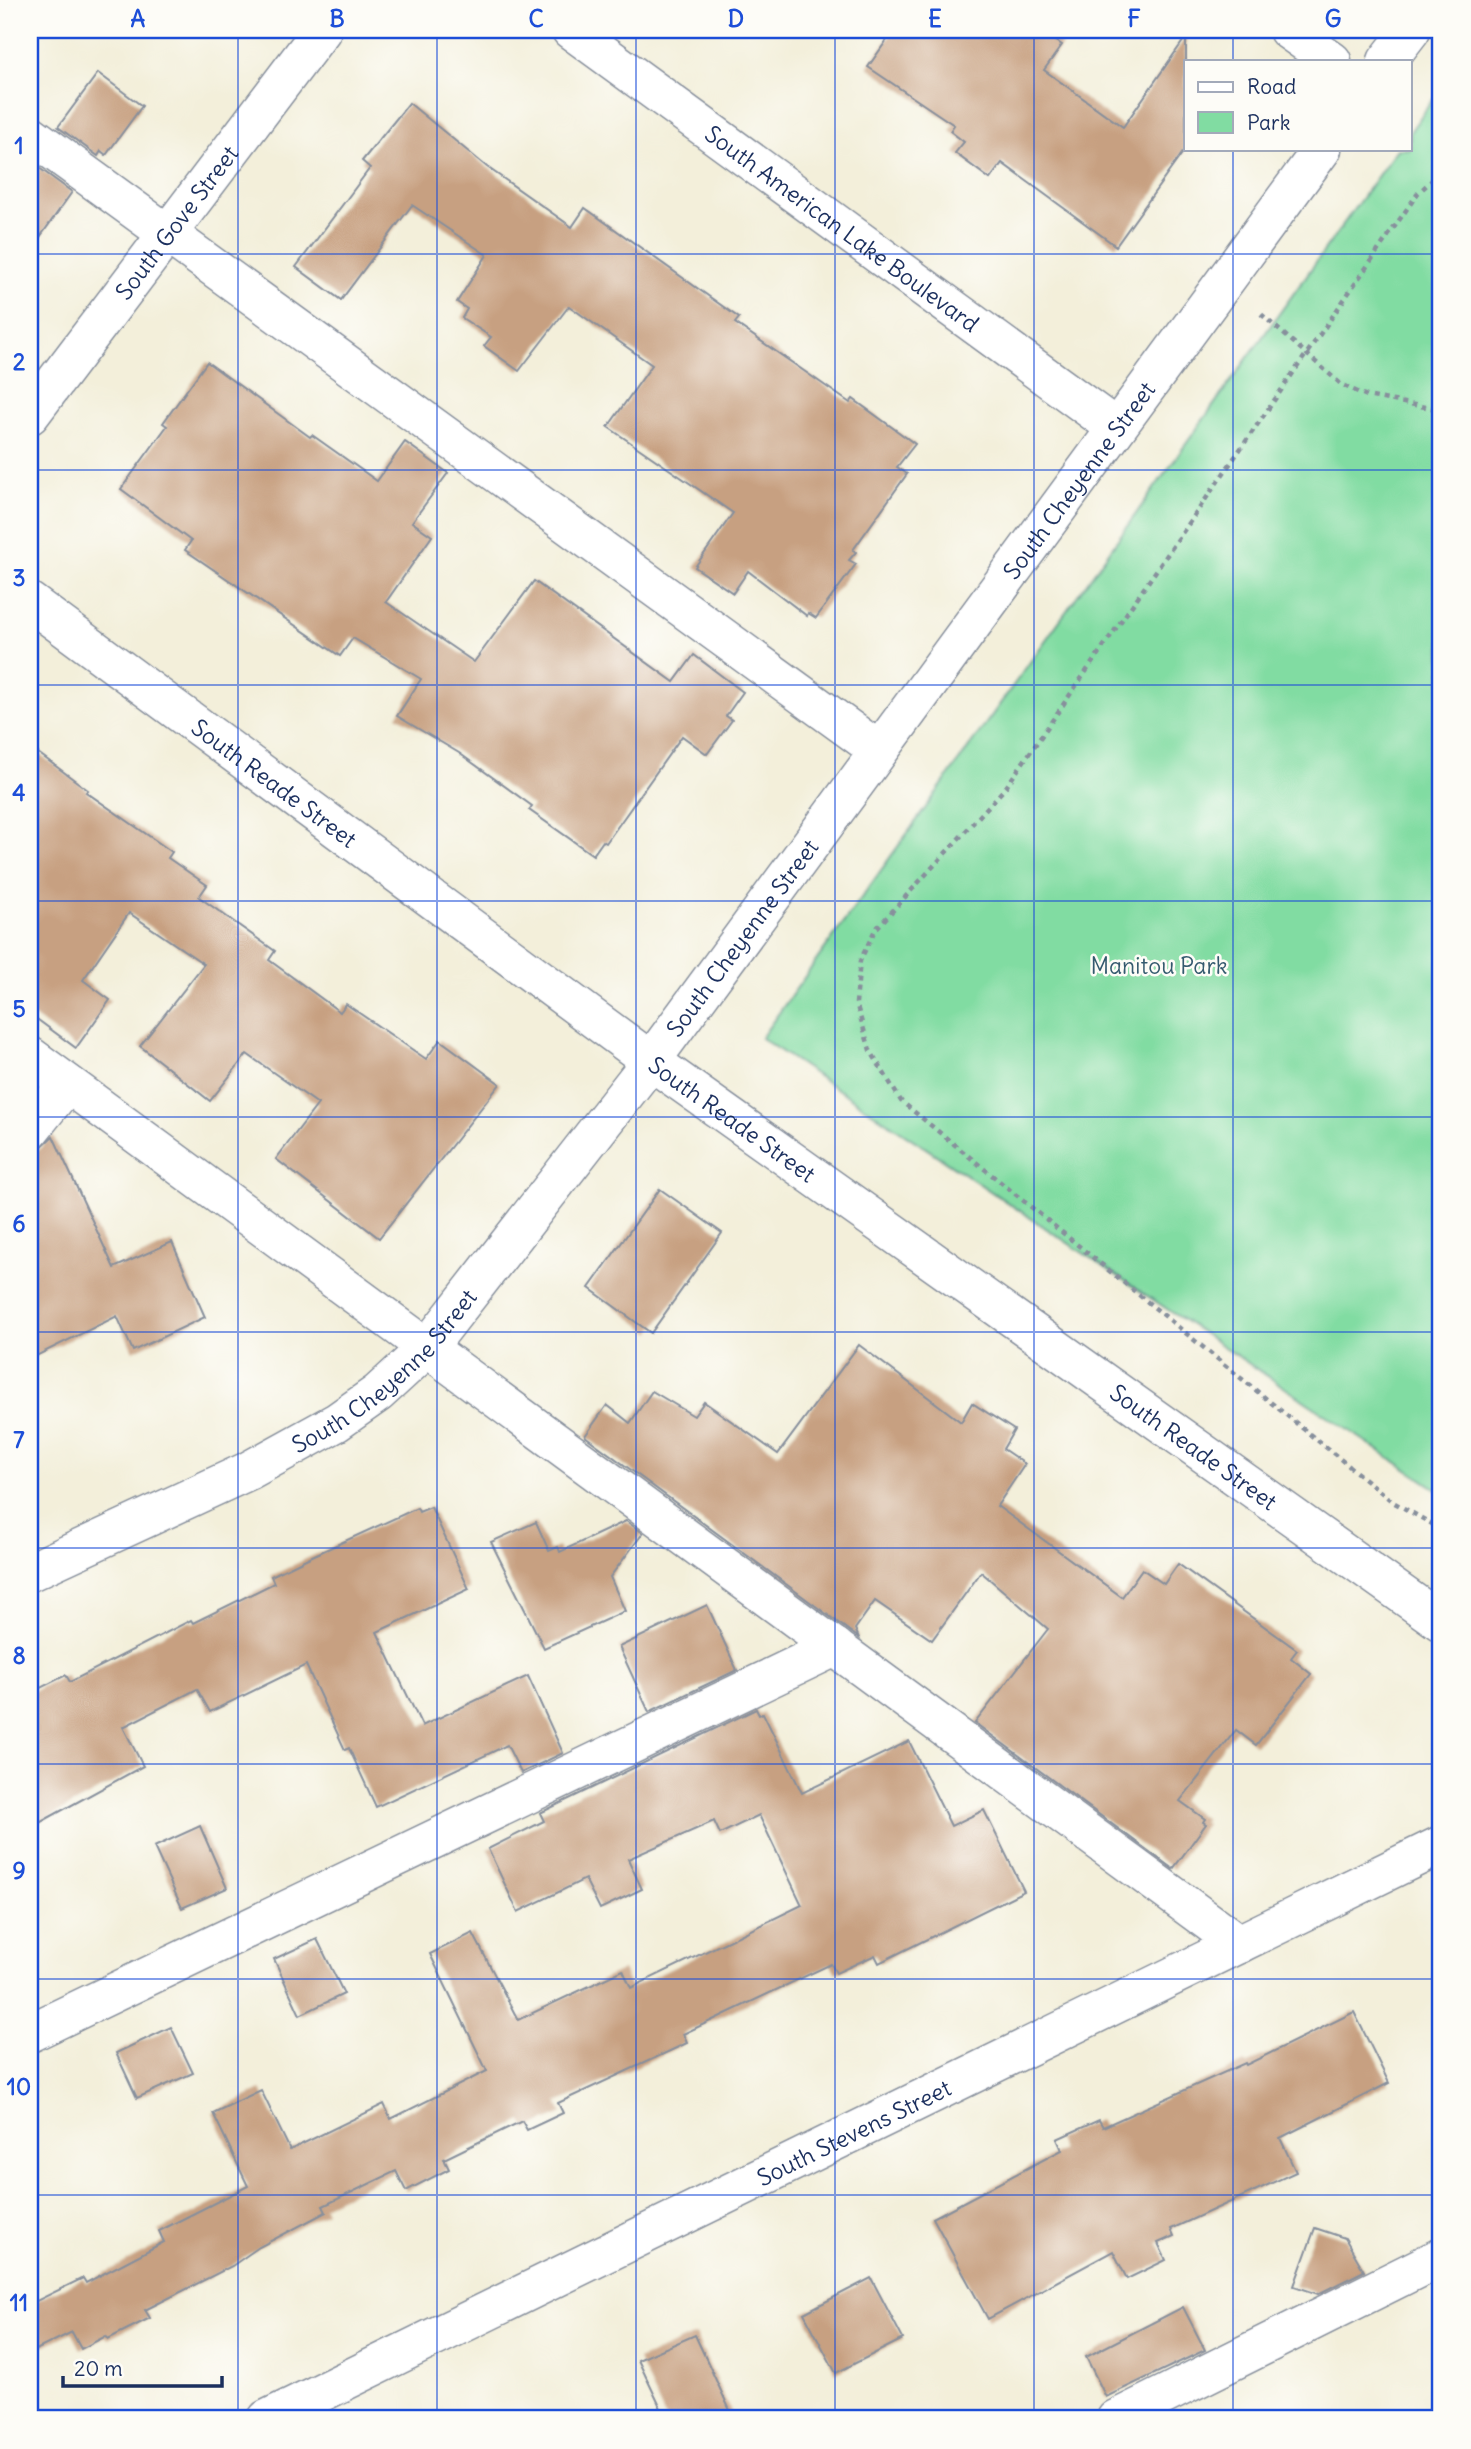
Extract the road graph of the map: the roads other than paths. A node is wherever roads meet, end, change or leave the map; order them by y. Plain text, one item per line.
1 (322, 30) edge
2 (571, 30) edge
3 (1288, 30) edge
4 (1411, 30) edge
5 (1331, 60) edge
6 (1388, 60) edge
7 (30, 134) edge
8 (1321, 150) edge
9 (167, 234) junction
10 (30, 415) edge
11 (1115, 427) junction
12 (30, 602) edge
13 (878, 750) junction
14 (30, 1056) edge
15 (652, 1061) junction
16 (67, 1084) junction
17 (30, 1130) edge
18 (427, 1348) junction
19 (30, 1572) edge
20 (1441, 1622) edge
21 (835, 1647) junction
22 (1441, 1845) edge
23 (1239, 1944) junction
24 (30, 2033) edge
25 (1441, 2257) edge
26 (267, 2419) edge
27 (1116, 2419) edge

1 - 9 street, South Gove Street
2 - 11 street, South American Lake Boulevard
3 - 5 street
4 - 6 street
7 - 9 street
8 - 11 street, South Cheyenne Street
9 - 10 street, South Gove Street
9 - 13 street
11 - 13 street, South Cheyenne Street
12 - 15 street, South Reade Street
13 - 15 street, South Cheyenne Street
14 - 16 street
15 - 18 street, South Cheyenne Street
15 - 20 street, South Reade Street
16 - 17 street
16 - 18 street
18 - 19 street, South Cheyenne Street
18 - 21 street
21 - 23 street
21 - 24 street
22 - 23 street, South Stevens Street
23 - 26 street, South Stevens Street
25 - 27 street

